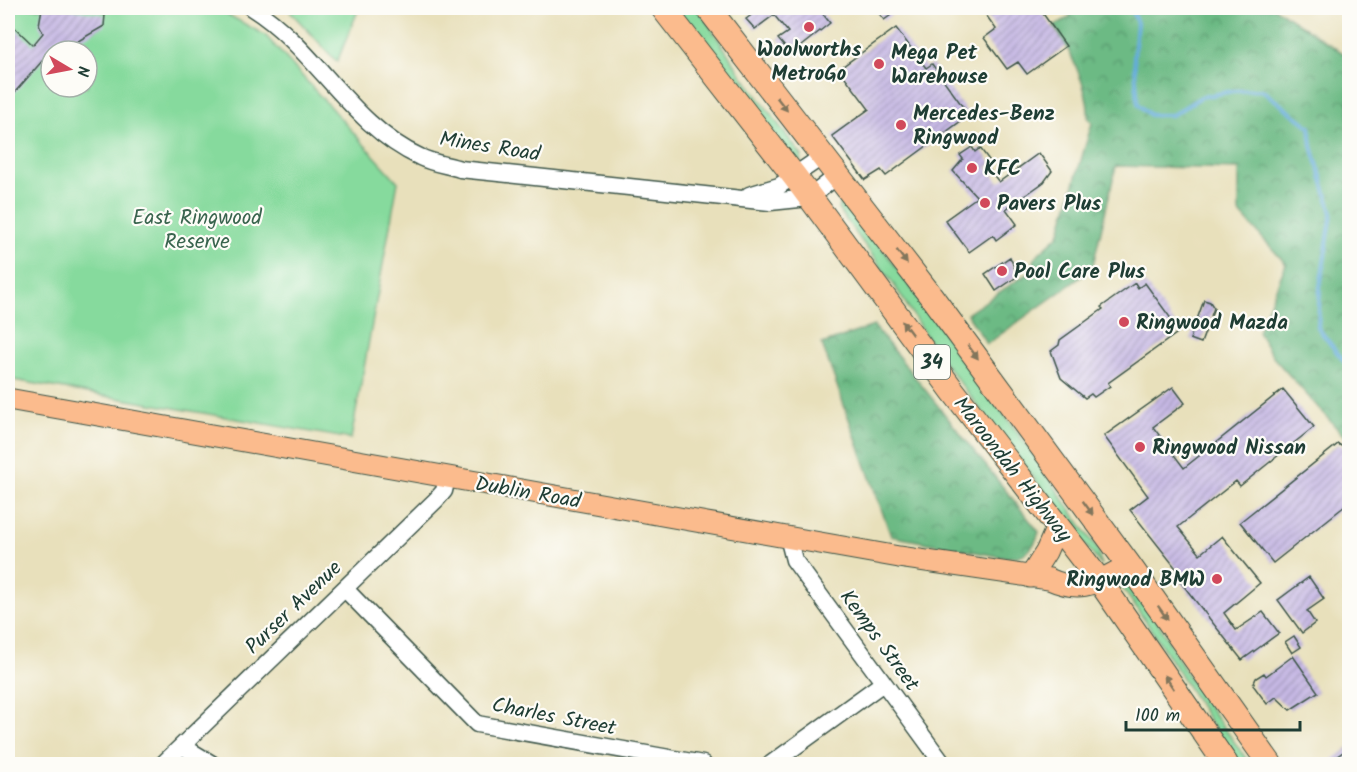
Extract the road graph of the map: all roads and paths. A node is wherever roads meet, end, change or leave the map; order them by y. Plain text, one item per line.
1 (252, 8) edge
2 (663, 8) edge
3 (708, 8) edge
4 (823, 156) junction
5 (838, 175) junction
6 (795, 177) junction
7 (742, 197) junction
8 (809, 198) junction
9 (8, 399) edge
10 (447, 478) junction
11 (1057, 527) junction
12 (788, 537) junction
13 (1129, 565) junction
14 (1096, 576) junction
15 (1039, 578) junction
16 (345, 589) junction
17 (883, 682) junction
18 (182, 746) junction
19 (656, 761) edge
20 (163, 765) edge
21 (212, 765) edge
22 (703, 765) edge
23 (771, 765) edge
24 (943, 765) edge
25 (1226, 765) edge
26 (1270, 765) edge

1 - 7 street, Mines Road
2 - 6 highway, Maroondah Highway / 34
3 -> 4 highway, Maroondah Highway / 34
4 - 5 highway, Maroondah Highway / 34
4 - 6 street, Mines Road
5 - 8 street
5 -> 13 highway, Maroondah Highway / 34
6 - 7 street, Mines Road
6 - 8 highway, Maroondah Highway / 34
7 - 8 street, Mines Road
11 -> 8 highway, Maroondah Highway / 34
9 - 10 main road, Dublin Road
10 - 12 main road, Dublin Road
10 - 16 street, Purser Avenue
11 - 14 highway, Maroondah Highway / 34
11 - 15 main road
12 - 15 main road, Dublin Road
12 - 17 street, Kemps Street
13 - 14 main road, Dublin Road
13 -> 26 highway, Maroondah Highway / 34
14 - 15 main road, Dublin Road
25 -> 14 highway, Maroondah Highway / 34
16 - 18 street, Purser Avenue
16 - 19 street, Charles Street
17 - 23 street
17 - 24 street, Kemps Street
18 - 20 street, Purser Avenue
18 - 21 street
19 - 22 street, Charles Street

